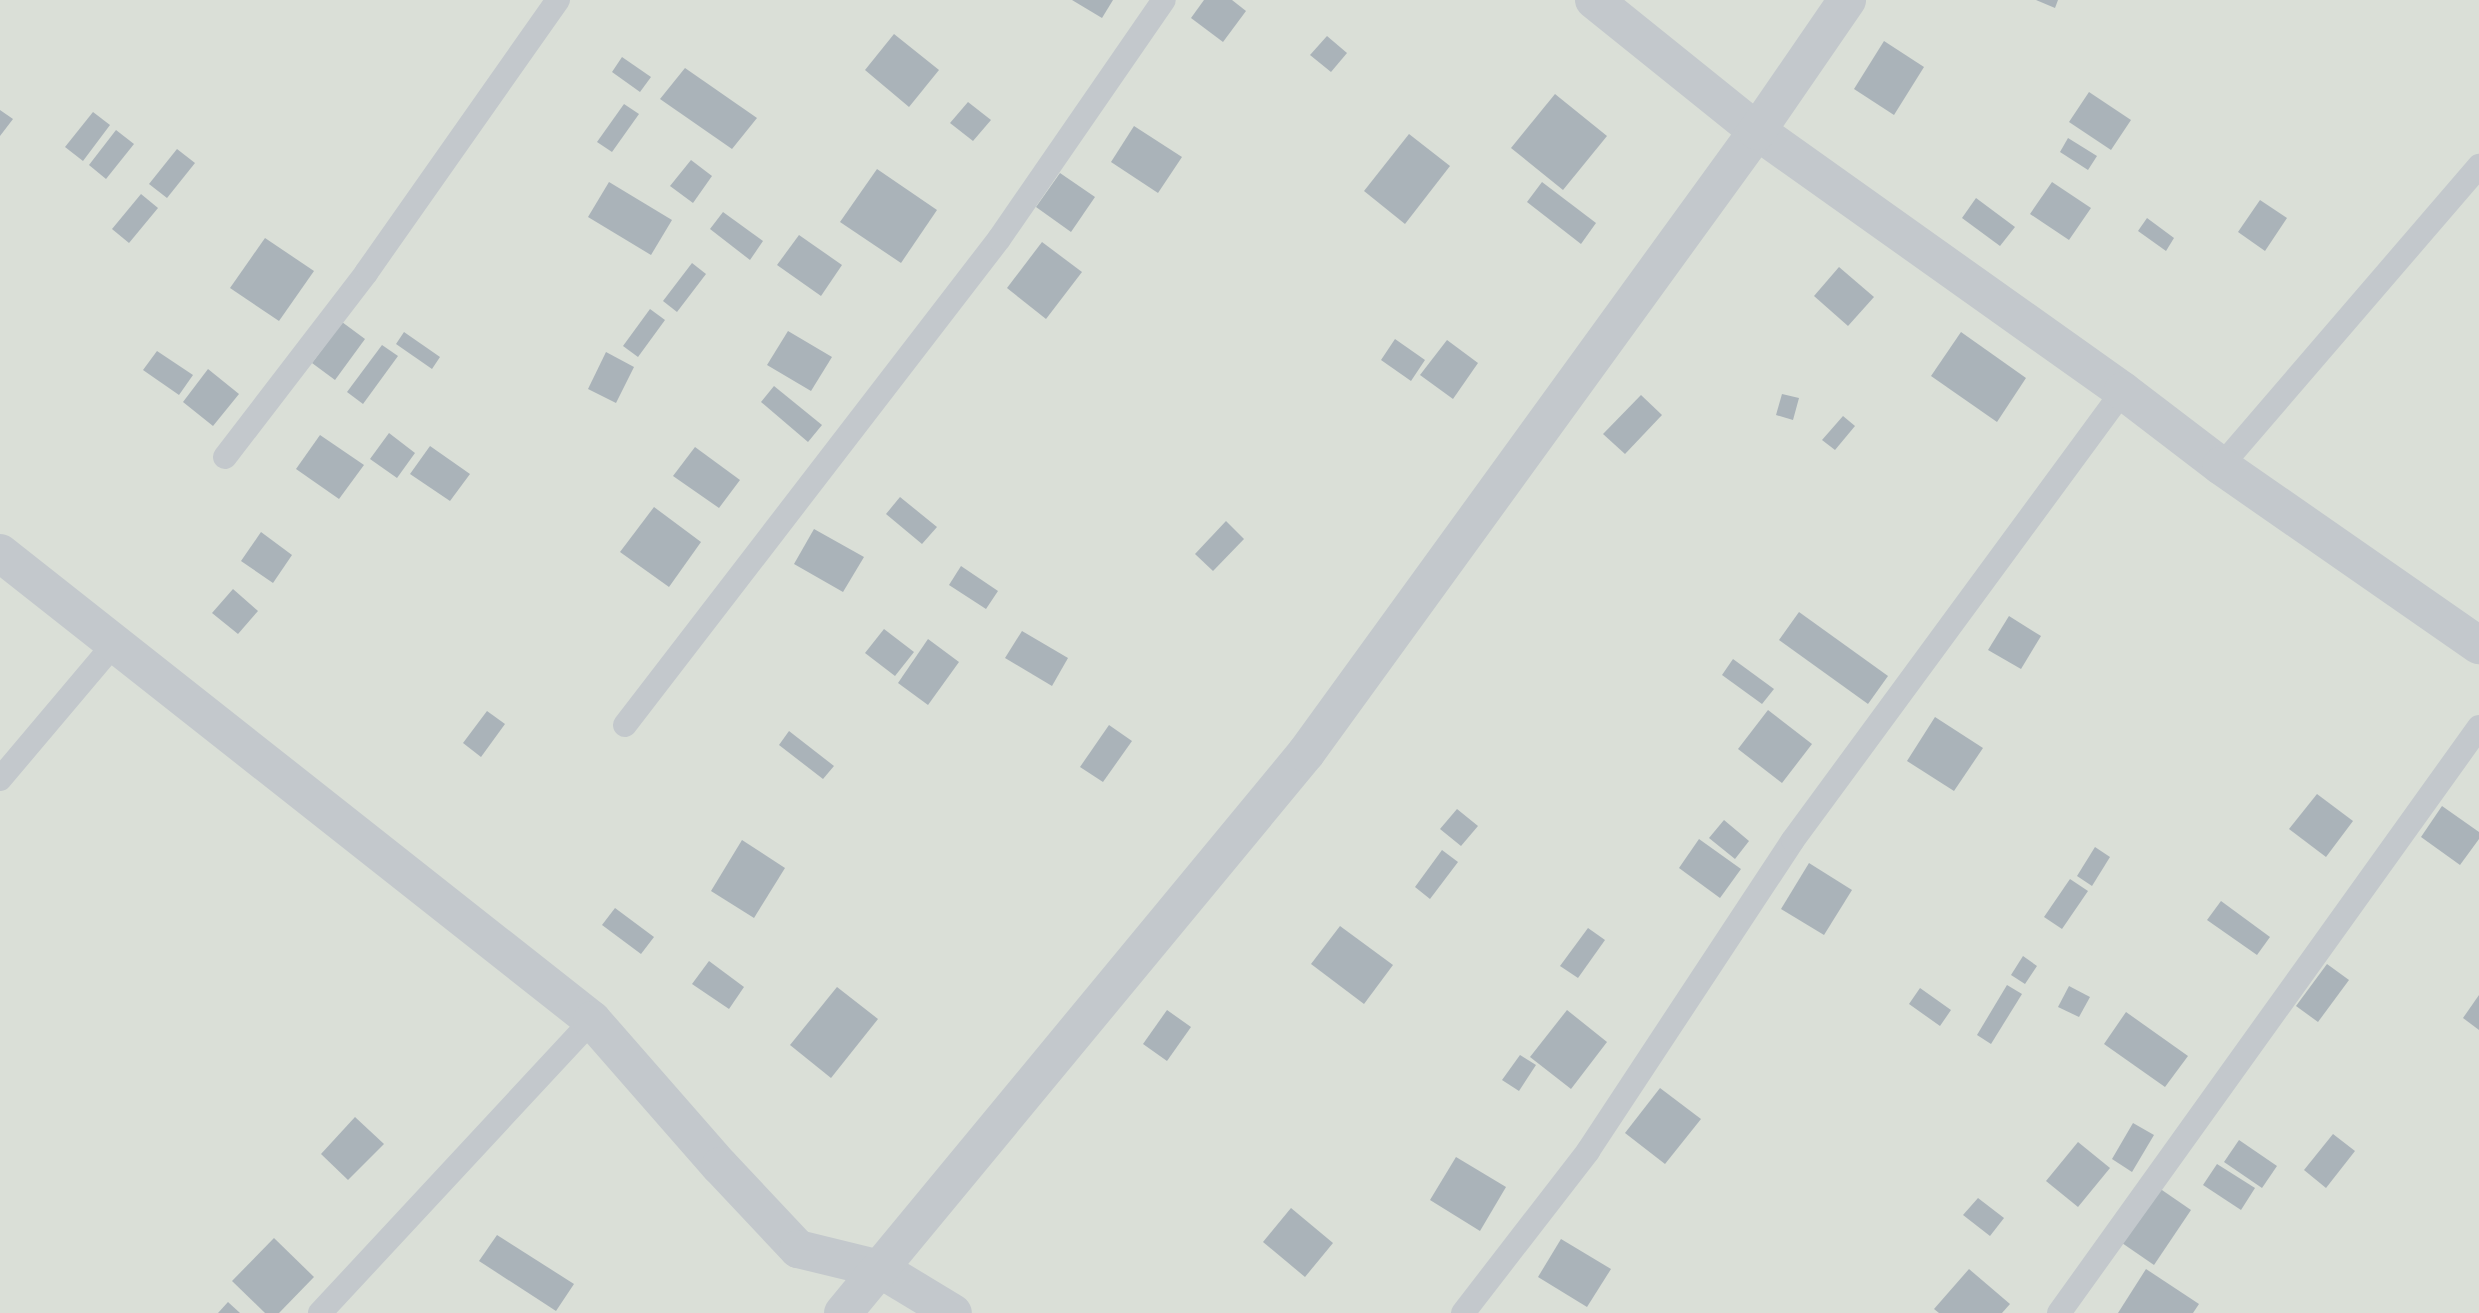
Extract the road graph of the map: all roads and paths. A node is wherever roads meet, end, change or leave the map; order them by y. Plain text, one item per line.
1 (558, 0) edge
2 (1164, 0) edge
3 (1594, 0) edge
4 (1847, 0) edge
5 (1757, 131) junction
6 (2479, 166) edge
7 (2123, 391) junction
8 (225, 457) dead end
9 (2221, 466) junction
10 (0, 553) edge
11 (115, 643) junction
12 (2479, 645) edge
13 (625, 725) dead end
14 (2479, 727) edge
15 (0, 779) edge
16 (592, 1020) junction
17 (880, 1269) junction
18 (320, 1313) edge
19 (843, 1313) edge
20 (953, 1313) edge
21 (1462, 1313) edge
22 (2059, 1313) edge

1 - 8 lane
2 - 13 lane
3 - 5 street
4 - 5 street
5 - 7 street
5 - 17 street
6 - 9 lane
7 - 9 street
7 - 21 lane
9 - 12 street
10 - 11 street
11 - 15 lane
11 - 16 street
14 - 22 lane
16 - 17 street
16 - 18 lane
17 - 19 street
17 - 20 street

